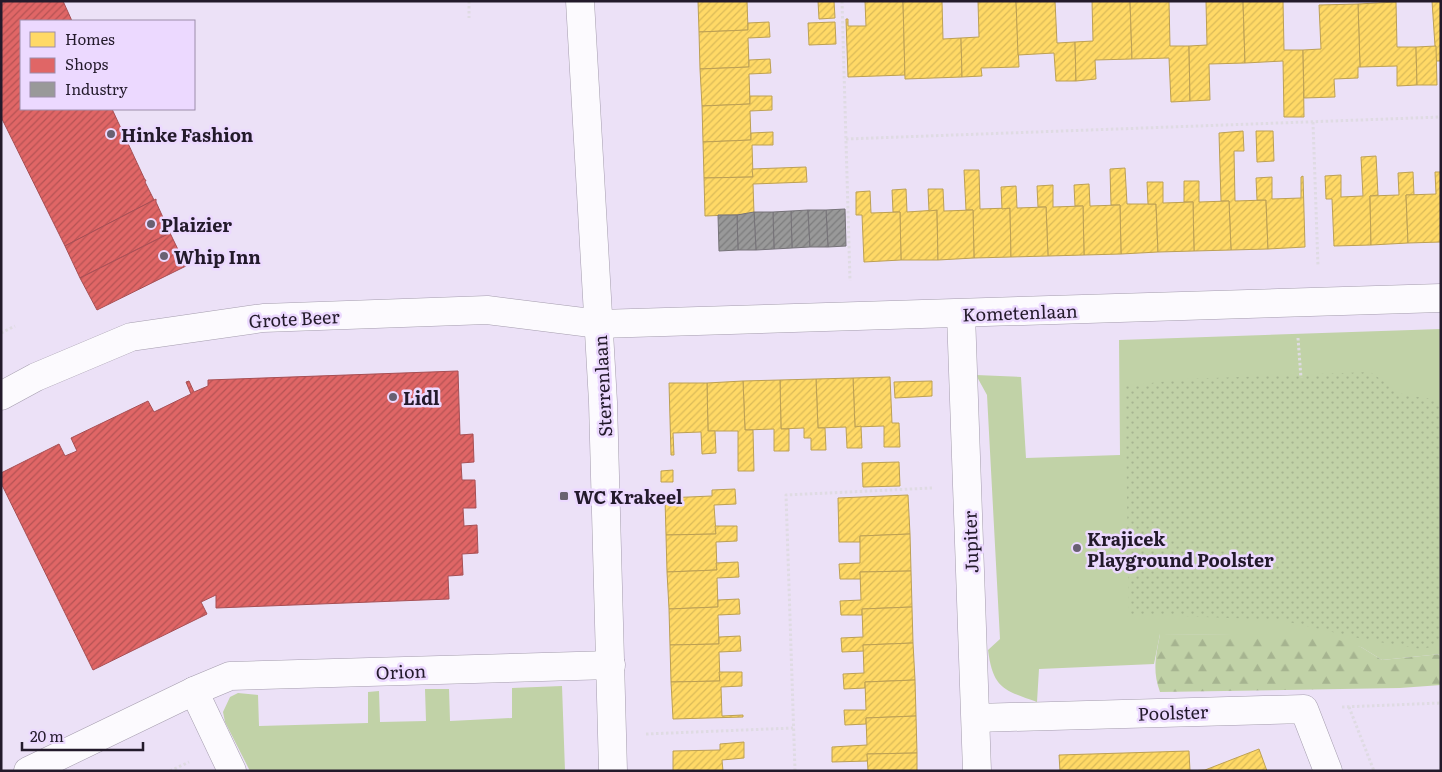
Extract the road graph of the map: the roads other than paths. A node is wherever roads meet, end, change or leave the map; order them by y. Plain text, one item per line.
1 (580, 1) edge
2 (1441, 298) edge
3 (961, 314) junction
4 (599, 324) junction
5 (1, 396) edge
6 (611, 666) junction
7 (194, 691) junction
8 (976, 718) junction
9 (20, 767) edge
10 (232, 771) edge
11 (613, 771) edge
12 (977, 771) edge
13 (1328, 771) edge

1 - 4 street, Sterrenlaan
2 - 3 street, Kometenlaan
3 - 4 street, Kometenlaan
3 - 8 street, Jupiter
4 - 5 street, Grote Beer
4 - 6 street, Sterrenlaan
6 - 7 street, Orion
6 - 11 street, Sterrenlaan
7 - 9 street, Orion
7 - 10 street
8 - 12 street, Jupiter
8 - 13 street, Poolster

